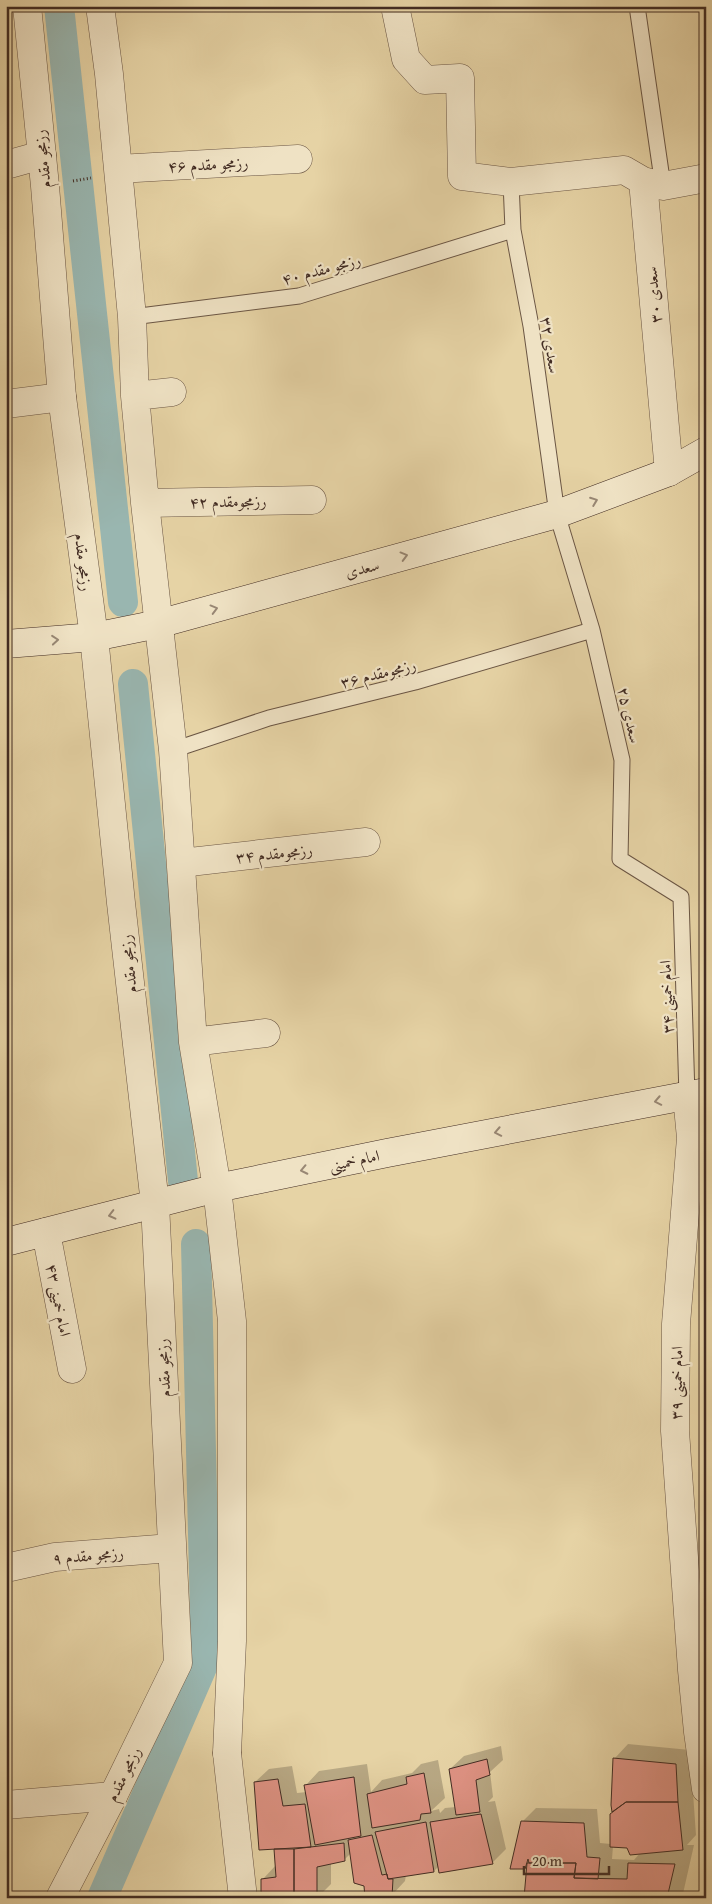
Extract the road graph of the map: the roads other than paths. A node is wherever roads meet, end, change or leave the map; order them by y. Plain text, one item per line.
1 (27, 6) edge
2 (100, 6) edge
3 (396, 6) edge
4 (637, 6) edge
5 (42, 156) junction
6 (298, 159) dead end
7 (6, 166) edge
8 (118, 172) junction
9 (706, 178) edge
10 (511, 182) junction
11 (653, 183) junction
12 (513, 230) junction
13 (132, 317) junction
14 (172, 392) dead end
15 (135, 396) junction
16 (62, 397) junction
17 (6, 404) edge
18 (706, 452) edge
19 (669, 472) junction
20 (312, 500) dead end
21 (145, 503) junction
22 (557, 514) junction
23 (158, 624) junction
24 (592, 630) junction
25 (94, 637) junction
26 (6, 644) edge
27 (173, 750) junction
28 (366, 842) dead end
29 (181, 863) junction
30 (680, 897) joint
31 (266, 1033) dead end
32 (193, 1042) junction
33 (696, 1094) edge
34 (217, 1188) junction
35 (155, 1204) junction
36 (46, 1232) junction
37 (6, 1242) edge
38 (72, 1369) dead end
39 (171, 1548) junction
40 (6, 1568) edge
41 (706, 1789) edge
42 (113, 1796) junction
43 (6, 1805) edge
44 (60, 1898) edge
45 (243, 1898) edge

1 - 5 street, رزمجو مقدم
2 - 8 street
3 - 10 street
4 - 11 lane
5 - 7 street
5 - 16 street, رزمجو مقدم
6 - 8 street, رزمجو مقدم ۴۶
8 - 13 street
9 - 11 street
10 - 11 street
10 - 12 lane, سعدی ۳۲
11 - 19 street, سعدی ۳۰
12 - 13 lane, رزمجو مقدم ۴۰
12 - 22 lane, سعدی ۳۲
13 - 15 street
14 - 15 street
15 - 21 street
16 - 17 street
16 - 25 street, رزمجو مقدم
18 - 19 street, سعدی
22 -> 19 street, سعدی
20 - 21 street, رزمجومقدم ۴۲
21 - 23 street
23 -> 22 street, سعدی
22 - 24 lane, سعدی ۲۵
23 - 25 street, سعدی
23 - 27 street
24 - 27 lane, رزمجومقدم ۳۶
24 - 30 lane, سعدی ۲۵
26 -> 25 street, سعدی
25 - 35 street, رزمجو مقدم
27 - 29 street
28 - 29 street, رزمجومقدم ۳۴
29 - 32 street
30 - 33 lane, امام خمینی ۳۴
31 - 32 street
32 - 34 street
33 -> 34 street, امام خمینی
33 - 41 street, امام خمینی ۳۹
34 - 35 street, امام خمینی
34 - 45 street
35 -> 36 street, امام خمینی
35 - 39 street, رزمجو مقدم
36 - 37 street, امام خمینی
36 - 38 street, امام خمینی ۴۳
39 - 40 street, رزمجو مقدم ۹
39 - 42 street, رزمجو مقدم
42 - 43 street
42 - 44 street, رزمجو مقدم

